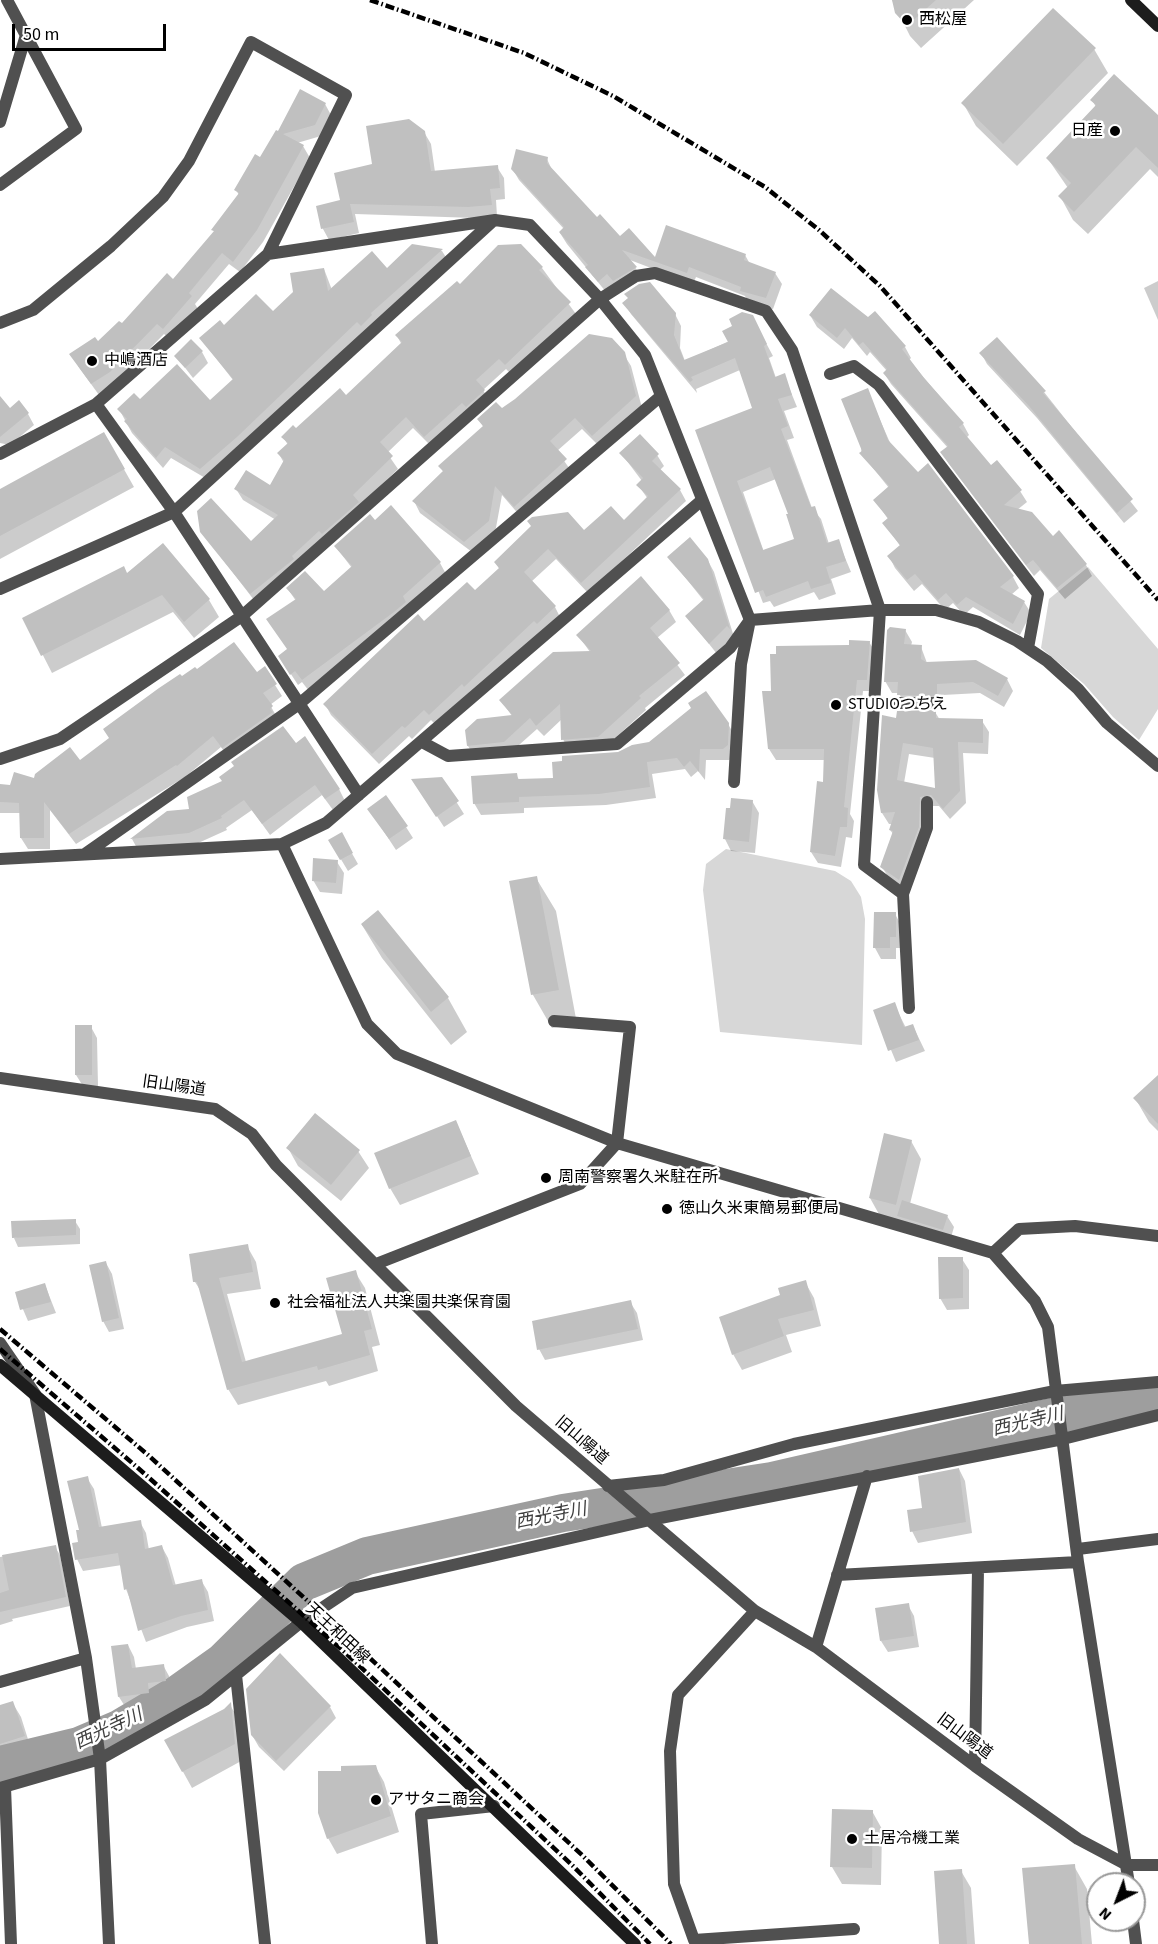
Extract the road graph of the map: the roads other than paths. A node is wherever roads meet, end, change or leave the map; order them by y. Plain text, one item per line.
1 (7, 0) edge
2 (1131, 0) edge
3 (1158, 26) edge
4 (26, 34) junction
5 (0, 122) edge
6 (0, 185) edge
7 (495, 220) junction
8 (268, 254) junction
9 (600, 299) junction
10 (0, 324) edge
11 (830, 374) dead end
12 (661, 396) junction
13 (96, 404) junction
14 (0, 454) edge
15 (702, 500) junction
16 (174, 512) junction
17 (0, 589) edge
18 (880, 610) junction
19 (242, 616) junction
20 (750, 620) junction
21 (1028, 648) junction
22 (874, 703) junction
23 (933, 703) dead end
24 (299, 704) junction
25 (422, 742) junction
26 (0, 759) edge
27 (1158, 766) edge
28 (734, 782) dead end
29 (359, 795) junction
30 (927, 802) dead end
31 (282, 844) junction
32 (84, 855) junction
33 (0, 859) edge
34 (903, 894) junction
35 (909, 1008) dead end
36 (554, 1020) dead end
37 (0, 1078) edge
38 (617, 1143) junction
39 (1158, 1236) edge
40 (993, 1253) junction
41 (376, 1264) junction
42 (0, 1343) edge
43 (0, 1365) edge
44 (1158, 1382) edge
45 (1055, 1391) junction
46 (35, 1394) junction
47 (1158, 1415) edge
48 (1063, 1439) junction
49 (867, 1476) junction
50 (608, 1486) junction
51 (650, 1520) junction
52 (1158, 1539) edge
53 (1078, 1549) junction
54 (1078, 1562) junction
55 (978, 1568) junction
56 (837, 1575) junction
57 (755, 1611) junction
58 (301, 1622) junction
59 (816, 1647) junction
60 (87, 1658) junction
61 (236, 1675) junction
62 (0, 1682) edge
63 (100, 1759) junction
64 (975, 1766) junction
65 (3, 1788) edge
66 (494, 1806) junction
67 (1127, 1865) junction
68 (1158, 1865) edge
69 (1128, 1872) edge
70 (854, 1929) dead end
71 (695, 1942) edge
72 (11, 1944) edge
73 (110, 1944) edge
74 (265, 1944) edge
75 (432, 1944) edge
76 (635, 1944) edge

1 - 4 street
2 - 3 street
4 - 5 street
4 - 6 street
7 - 8 street
7 - 9 street
7 - 16 street
8 - 10 street
8 - 13 street
9 - 12 street
9 - 18 street
9 - 19 street
11 - 21 street
12 - 15 street
12 - 24 street
13 - 14 street
13 - 16 street
15 - 20 street
15 - 25 street
16 - 17 street
16 - 19 street
18 - 20 street
18 - 21 street
18 - 22 street
19 - 24 street
19 - 26 street
20 - 25 street
20 - 28 street
21 - 27 street
22 - 23 street
22 - 34 street
24 - 29 street
24 - 32 street
25 - 29 street
29 - 31 street
30 - 34 street
31 - 32 street
31 - 38 street
32 - 33 street
34 - 35 street
36 - 38 street
37 - 41 street, 旧山陽道
38 - 40 street
38 - 41 street
39 - 40 street
40 - 45 street
41 - 50 street, 旧山陽道
42 - 46 street
43 - 46 street, 天王和田線
44 - 45 street
45 - 48 street
45 - 50 street
46 - 58 street, 天王和田線
46 - 60 street
47 - 48 street
48 - 49 street
48 - 53 street
49 - 51 street
49 - 56 street
50 - 51 street, 旧山陽道
51 - 57 street, 旧山陽道
51 - 58 street
52 - 53 street
53 - 54 street
54 - 55 street
54 - 67 street
55 - 56 street
55 - 64 street
56 - 59 street
57 - 59 street, 旧山陽道
57 - 71 street
58 - 61 street
58 - 66 street, 天王和田線
59 - 64 street, 旧山陽道
60 - 62 street
60 - 63 street
61 - 63 street
61 - 74 street
63 - 65 street
63 - 73 street
64 - 67 street, 旧山陽道
65 - 72 street
66 - 75 street
66 - 76 street, 天王和田線
67 - 68 street
67 - 69 street
70 - 71 street

